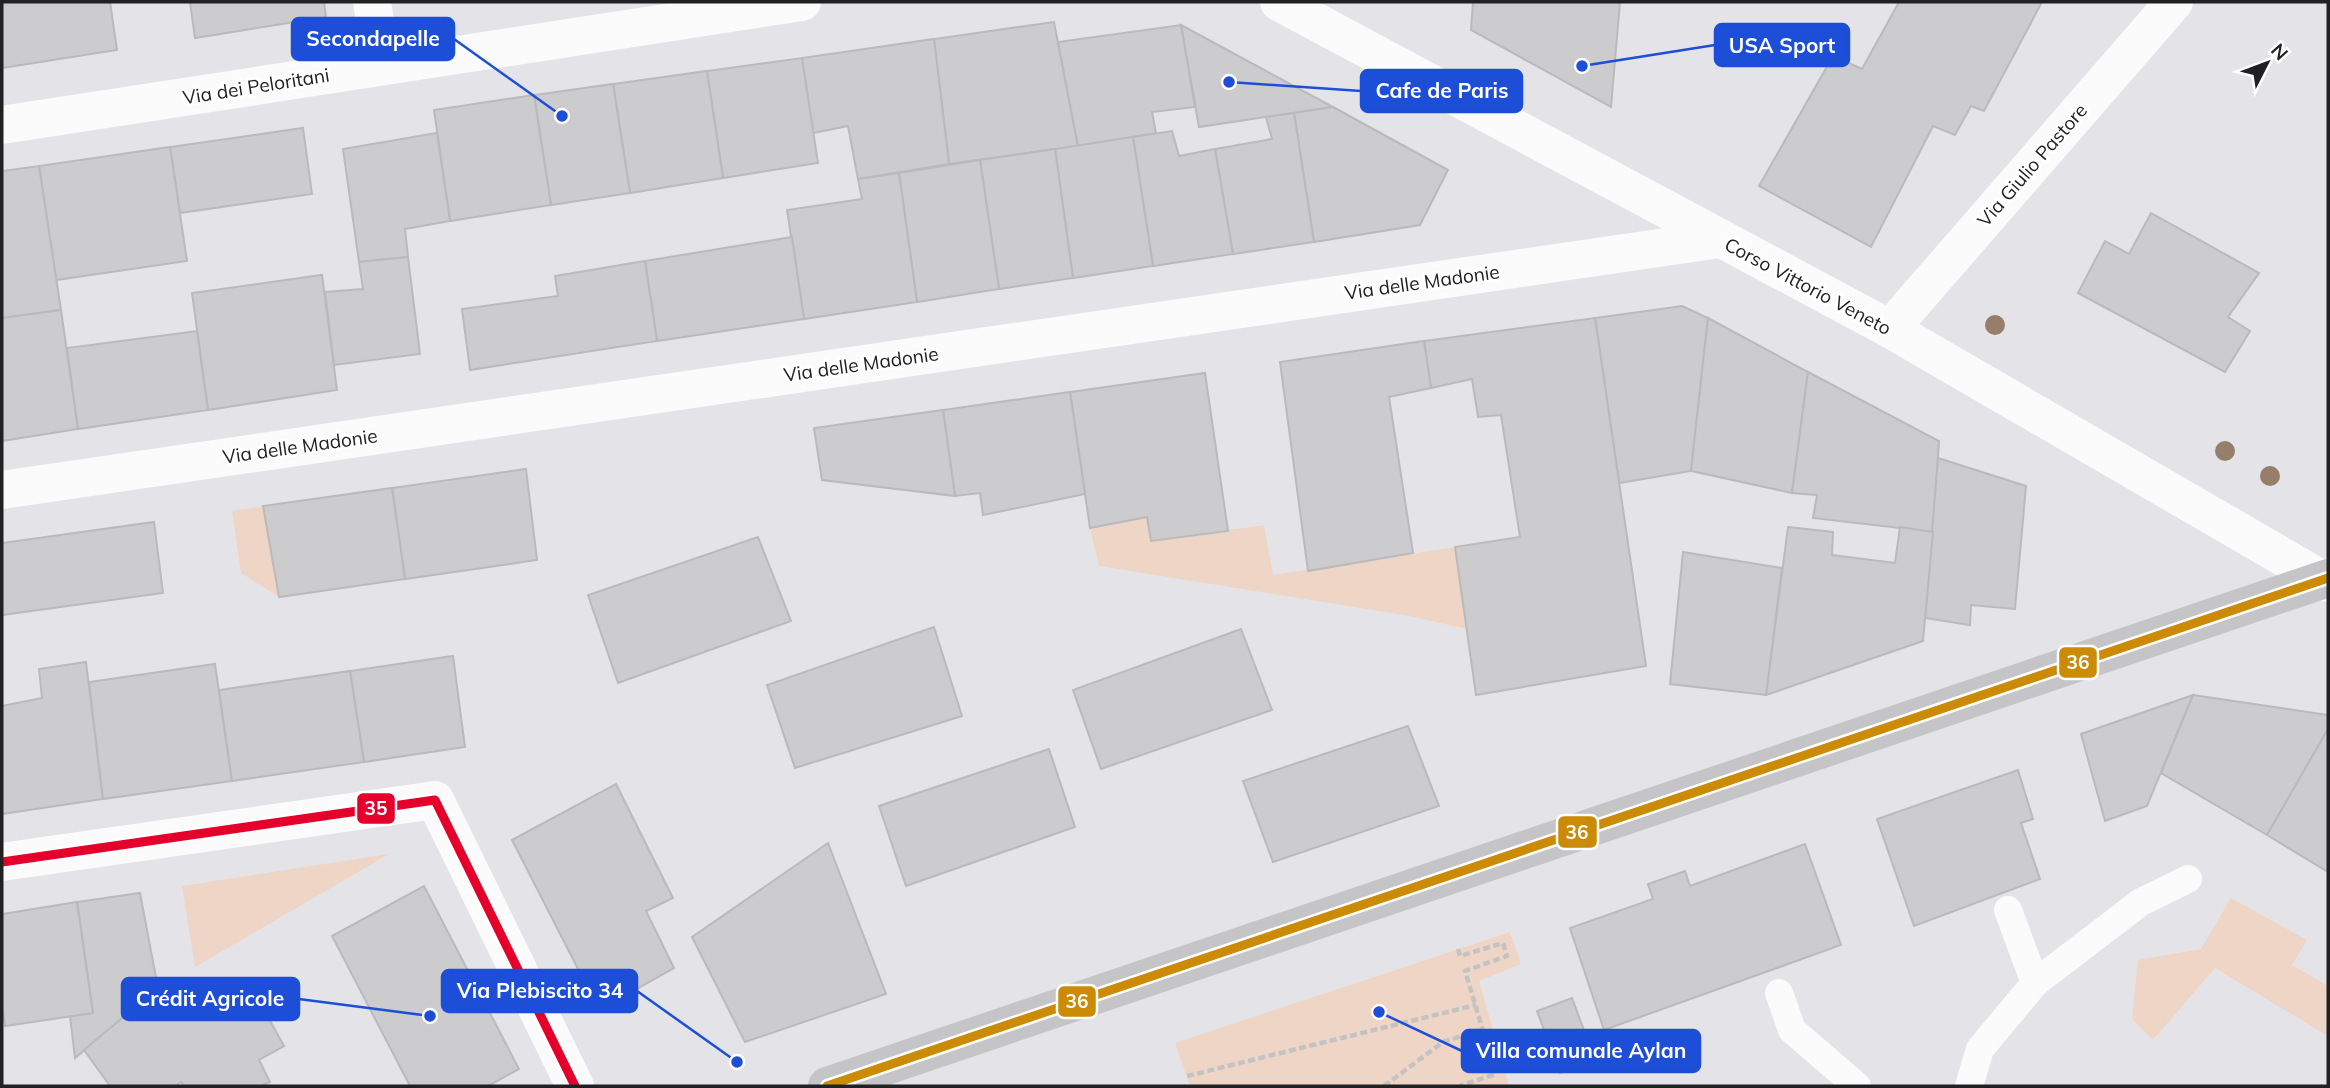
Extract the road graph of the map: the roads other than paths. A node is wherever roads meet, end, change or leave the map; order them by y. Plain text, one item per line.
1 (372, 2) edge
2 (802, 2) edge
3 (1279, 2) edge
4 (2174, 2) edge
5 (382, 66) junction
6 (2, 125) edge
7 (1720, 239) junction
8 (1890, 329) junction
9 (2, 490) edge
10 (2326, 578) edge
11 (2, 862) edge
12 (2188, 879) dead end
13 (2008, 910) dead end
14 (2035, 983) junction
15 (1779, 993) dead end
16 (575, 1086) edge
17 (827, 1086) edge
18 (1857, 1086) edge
19 (1969, 1086) edge

1 - 5 street
2 - 5 street, Via dei Peloritani
3 - 7 street, Corso Vittorio Veneto
4 - 8 street, Via Giulio Pastore
5 - 6 street, Via dei Peloritani
7 - 8 street, Corso Vittorio Veneto
7 - 9 street, Via delle Madonie
8 - 10 street, Corso Vittorio Veneto
10 - 17 street
11 - 16 street
12 - 14 lane
13 - 14 lane
14 - 19 lane
15 - 18 lane

